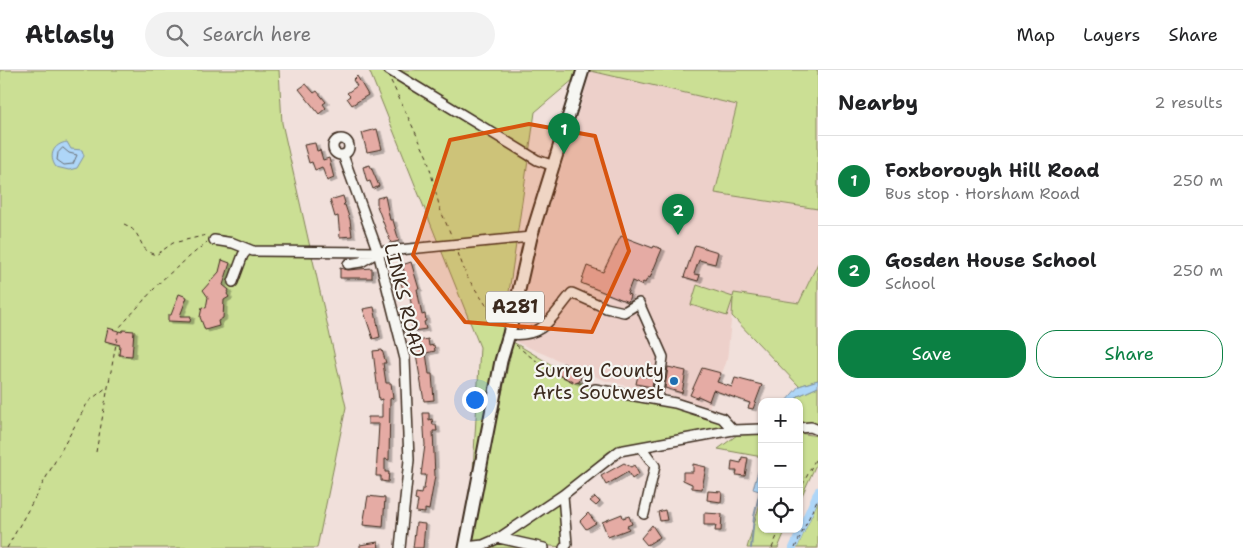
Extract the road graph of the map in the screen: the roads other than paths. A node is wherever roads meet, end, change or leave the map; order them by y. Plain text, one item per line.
1 (583, 70) edge
2 (389, 74) edge
3 (343, 155) dead end
4 (554, 166) junction
5 (531, 237) junction
6 (217, 240) road end
7 (248, 249) junction
8 (378, 252) junction
9 (348, 264) dead end
10 (233, 282) dead end
11 (508, 336) junction
12 (595, 389) road end
13 (658, 400) junction
14 (758, 429) edge
15 (733, 430) junction
16 (641, 447) junction
17 (563, 495) junction
18 (644, 514) dead end
19 (499, 538) junction
20 (465, 547) edge
21 (400, 548) edge
22 (543, 548) edge
23 (564, 548) edge

1 - 4 main road, A281
2 - 4 street
3 - 8 street, LINKS ROAD
4 - 5 main road, A281
5 - 8 street
5 - 11 main road, A281
6 - 7 street
7 - 8 street
7 - 10 street
8 - 9 street
8 - 21 street, LINKS ROAD
11 - 13 street
11 - 20 main road, A281
12 - 13 street
13 - 15 street
14 - 15 street
15 - 16 street
16 - 17 street
16 - 18 street
17 - 19 street
17 - 23 street
19 - 20 street
19 - 22 street

